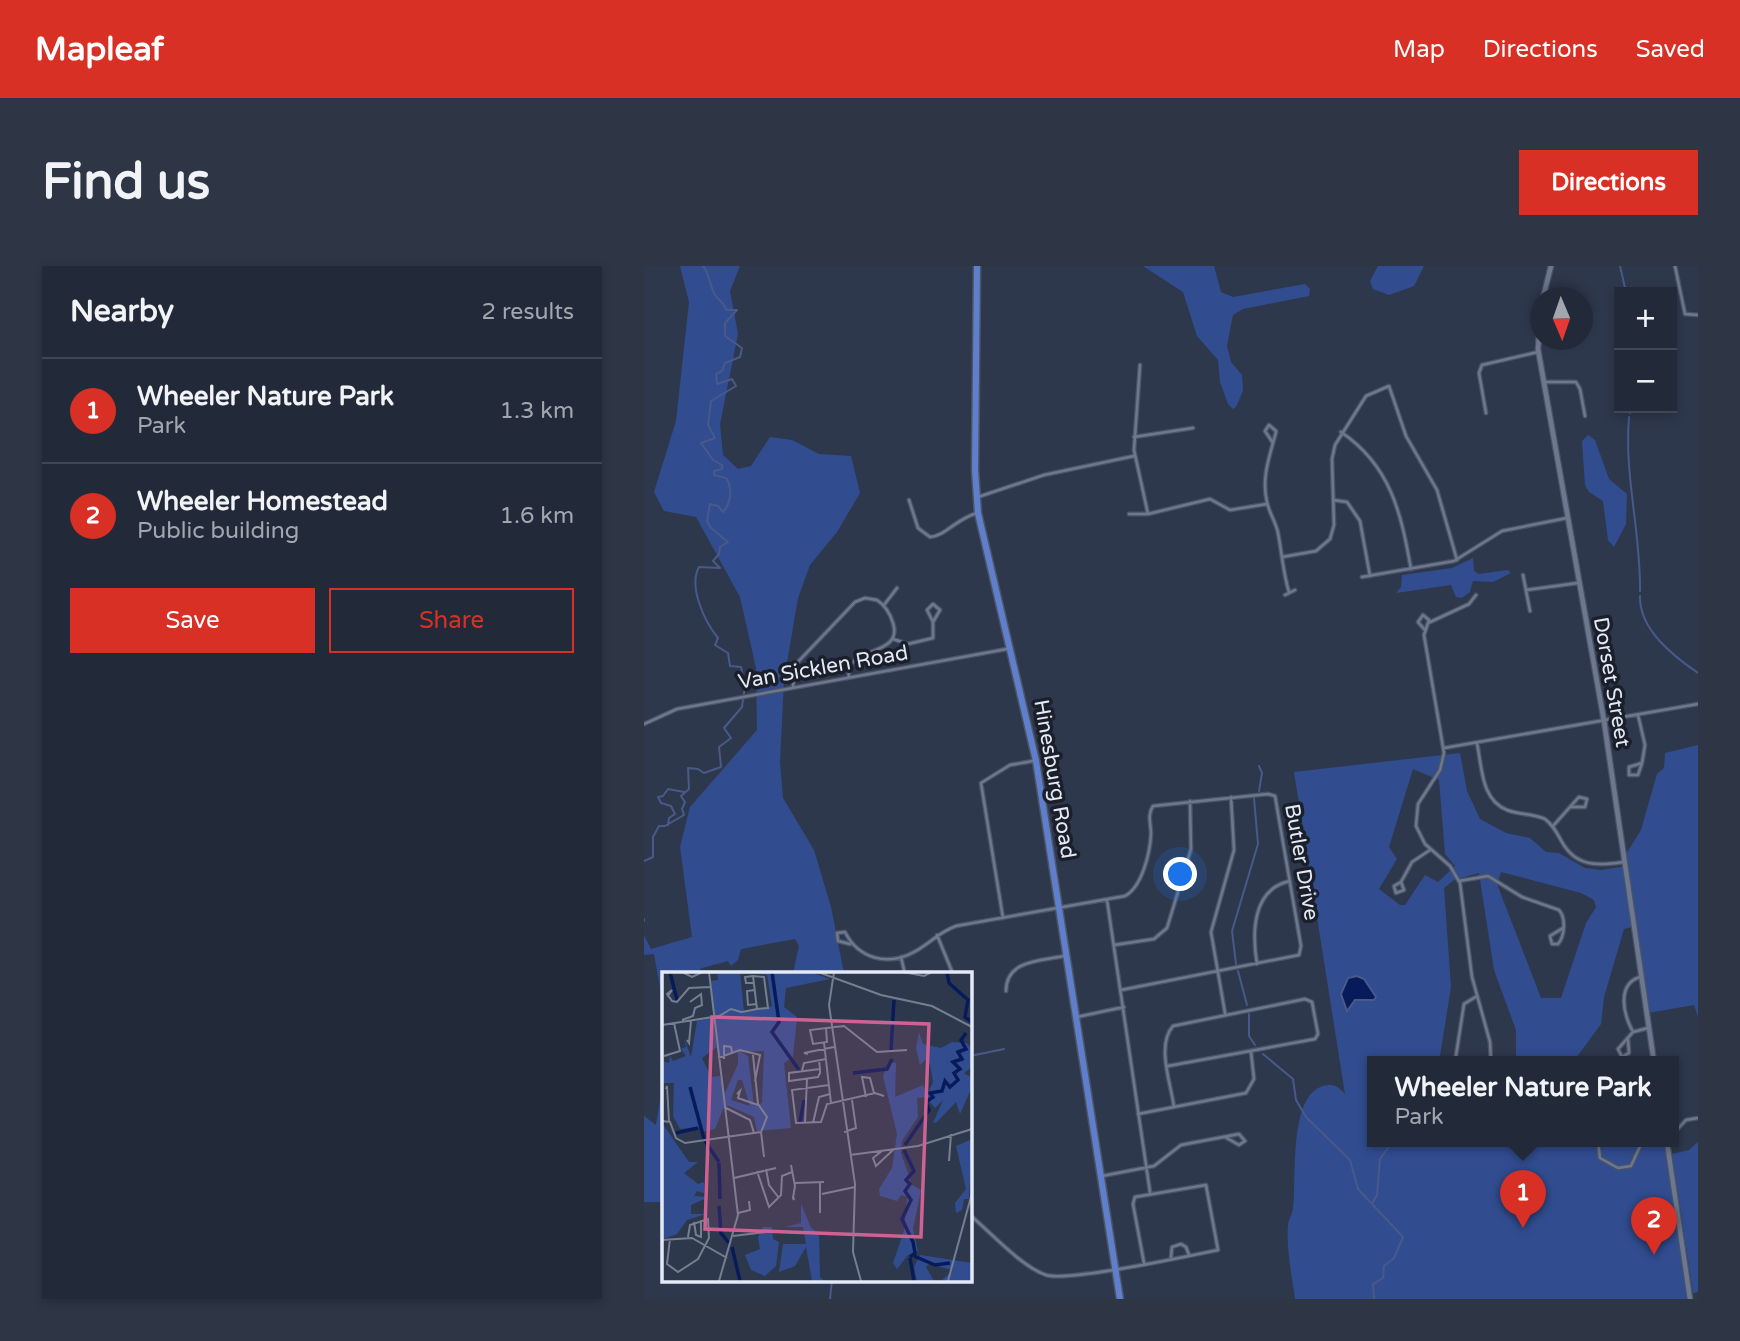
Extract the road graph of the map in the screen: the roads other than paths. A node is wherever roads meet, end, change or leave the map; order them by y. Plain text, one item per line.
1 (977, 266) edge
2 (1551, 266) edge
3 (1675, 266) edge
4 (1546, 287) edge
5 (1698, 315) edge
6 (1538, 352) joint
7 (1140, 365) dead end
8 (1544, 382) junction
9 (1486, 413) dead end
10 (1586, 416) dead end
11 (1193, 428) dead end
12 (1341, 432) junction
13 (1134, 437) junction
14 (1273, 443) junction
15 (1134, 456) junction
16 (976, 498) junction
17 (909, 500) dead end
18 (1334, 500) junction
19 (1267, 504) junction
20 (978, 513) junction
21 (1129, 513) dead end
22 (1148, 514) junction
23 (1567, 518) junction
24 (1282, 557) junction
25 (1457, 560) junction
26 (1411, 569) junction
27 (1523, 575) dead end
28 (1370, 576) junction
29 (1362, 577) dead end
30 (1578, 583) junction
31 (897, 587) dead end
32 (1295, 590) dead end
33 (1526, 590) junction
34 (1289, 592) junction
35 (1284, 595) dead end
36 (1476, 595) dead end
37 (884, 605) junction
38 (1530, 611) dead end
39 (933, 622) junction
40 (1428, 623) junction
41 (1424, 629) junction
42 (893, 639) junction
43 (1010, 648) junction
44 (849, 677) junction
45 (794, 687) junction
46 (1698, 704) edge
47 (1638, 715) junction
48 (1604, 721) junction
49 (644, 724) edge
50 (1478, 743) junction
51 (1444, 748) junction
52 (1036, 761) junction
53 (1642, 763) junction
54 (1231, 797) junction
55 (1190, 801) junction
56 (1570, 807) junction
57 (1553, 826) junction
58 (1430, 850) junction
59 (1623, 862) junction
60 (1290, 881) junction
61 (1460, 881) junction
62 (1401, 882) dead end
63 (1107, 900) junction
64 (1060, 907) junction
65 (1003, 918) junction
66 (1563, 928) junction
67 (937, 935) junction
68 (850, 944) dead end
69 (1114, 945) junction
70 (1068, 956) junction
71 (901, 957) junction
72 (1257, 965) junction
73 (905, 972) edge
74 (952, 972) edge
75 (1217, 972) junction
76 (1640, 977) junction
77 (1121, 990) junction
78 (1006, 991) dead end
79 (1477, 996) junction
80 (1124, 1007) junction
81 (1225, 1014) junction
82 (1077, 1017) junction
83 (1648, 1028) junction
84 (1633, 1032) junction
85 (1628, 1039) junction
86 (1250, 1051) junction
87 (1456, 1056) edge
88 (1491, 1056) edge
89 (1622, 1056) edge
90 (1624, 1056) edge
91 (1653, 1056) edge
92 (1168, 1066) junction
93 (1174, 1107) junction
94 (1138, 1114) junction
95 (1698, 1118) edge
96 (1679, 1128) edge
97 (1225, 1137) junction
98 (1599, 1147) edge
99 (1640, 1147) edge
100 (1668, 1147) edge
101 (1146, 1168) junction
102 (1102, 1176) junction
103 (1150, 1192) junction
104 (971, 1216) edge
105 (1189, 1255) junction
106 (1171, 1258) junction
107 (1144, 1263) junction
108 (1115, 1268) junction
109 (1698, 1296) edge
110 (1120, 1299) edge
111 (1688, 1299) edge

1 - 16 main road, Hinesburg Road
2 - 4 street
3 - 5 street
6 - 8 street, Dorset Street
6 - 9 street
7 - 13 street
8 - 10 street
8 - 23 street, Dorset Street
11 - 13 street
12 - 18 street
12 - 25 street
12 - 26 street
13 - 15 street
14 - 14 street
14 - 19 street
15 - 16 street
15 - 22 street
16 - 20 main road, Hinesburg Road
17 - 20 street
18 - 24 street
18 - 28 street
19 - 22 street
19 - 24 street
20 - 43 main road, Hinesburg Road
21 - 22 street
23 - 25 street
23 - 30 street, Dorset Street
24 - 34 street
25 - 26 street
26 - 28 street
27 - 33 street
28 - 29 street
30 - 33 street
30 - 48 street, Dorset Street
31 - 37 street
32 - 34 street
33 - 38 street
34 - 35 street
36 - 40 street
37 - 42 street
37 - 45 street
39 - 39 street
39 - 42 street
40 - 41 street
40 - 41 street
41 - 51 street
42 - 44 street
43 - 44 street, Van Sicklen Road
43 - 52 main road, Hinesburg Road
44 - 45 street, Van Sicklen Road
45 - 49 street, Van Sicklen Road
46 - 47 street
47 - 48 street
47 - 53 street
48 - 50 street
48 - 59 street, Dorset Street
50 - 51 street
50 - 57 street
51 - 58 street
52 - 64 main road, Hinesburg Road
52 - 65 street
53 - 53 street
54 - 55 street, Butler Drive
54 - 60 street, Butler Drive
54 - 75 street
55 - 63 street, Butler Drive
55 - 69 street
56 - 56 street
56 - 57 street
57 - 59 street
58 - 61 street
58 - 62 street
59 - 76 street, Dorset Street
60 - 72 street
60 - 72 street, Butler Drive
61 - 66 street
61 - 79 street
63 - 64 street, Butler Drive
63 - 69 street
64 - 65 street, Butler Drive
64 - 70 main road, Hinesburg Road
65 - 67 street, Butler Drive
66 - 66 street
67 - 71 street, Butler Drive
67 - 74 street
68 - 71 street
69 - 77 street
70 - 78 street
70 - 82 main road, Hinesburg Road
71 - 73 street
72 - 75 street, Butler Drive
75 - 77 street, Butler Drive
75 - 81 street
76 - 83 street, Dorset Street
76 - 84 street
77 - 80 street
79 - 87 street
79 - 88 street
80 - 82 street
80 - 94 street
81 - 86 street
81 - 92 street
82 - 102 main road, Hinesburg Road
83 - 84 street
83 - 91 street, Dorset Street
84 - 85 street
85 - 89 street
85 - 90 street
86 - 92 street
86 - 93 street
92 - 93 street
93 - 94 street
94 - 101 street
95 - 96 street
97 - 97 street
97 - 101 street
98 - 99 street
100 - 111 street
101 - 102 street
101 - 103 street
102 - 108 main road, Hinesburg Road
103 - 105 street
103 - 107 street
104 - 108 street
105 - 106 street
105 - 106 street
106 - 107 street
107 - 108 street
108 - 110 main road, Hinesburg Road
109 - 111 street

